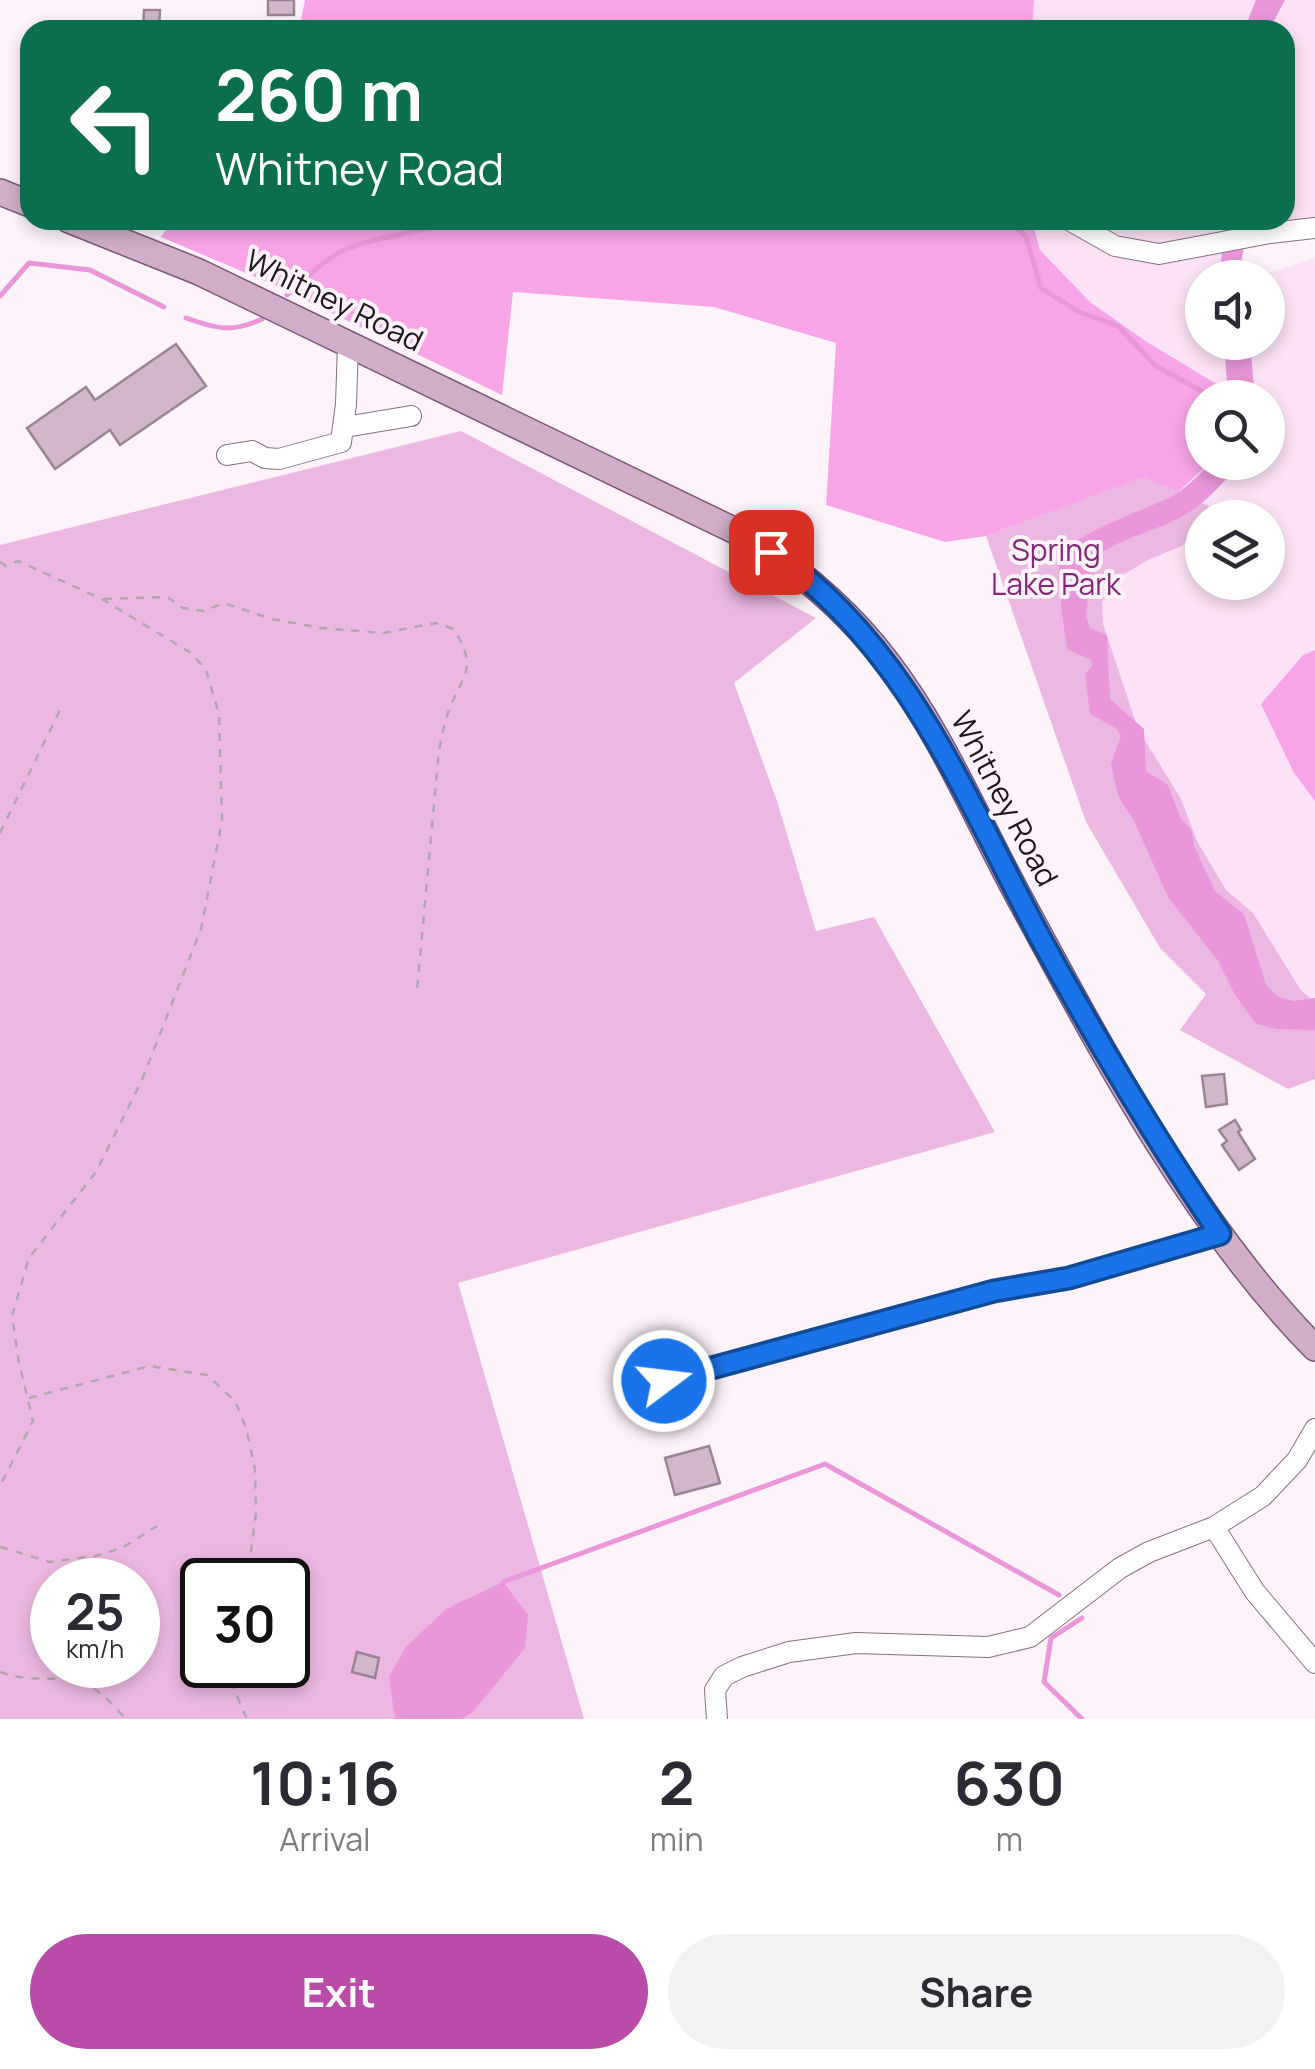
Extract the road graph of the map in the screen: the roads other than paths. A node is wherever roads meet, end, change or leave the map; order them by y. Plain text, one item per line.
1 (1315, 228) edge
2 (94, 230) edge
3 (1087, 230) edge
4 (348, 344) junction
5 (411, 416) dead end
6 (345, 427) junction
7 (227, 455) dead end
8 (1220, 1234) junction
9 (1315, 1348) edge
10 (627, 1391) dead end
11 (1315, 1430) edge
12 (1214, 1527) junction
13 (1315, 1663) edge
14 (718, 1719) edge

1 - 3 street
2 - 4 main road, Whitney Road
4 - 6 street
4 - 8 main road, Whitney Road
5 - 6 street
6 - 7 street
8 - 9 main road, Whitney Road
8 - 10 street
11 - 12 street
12 - 13 street
12 - 14 street

